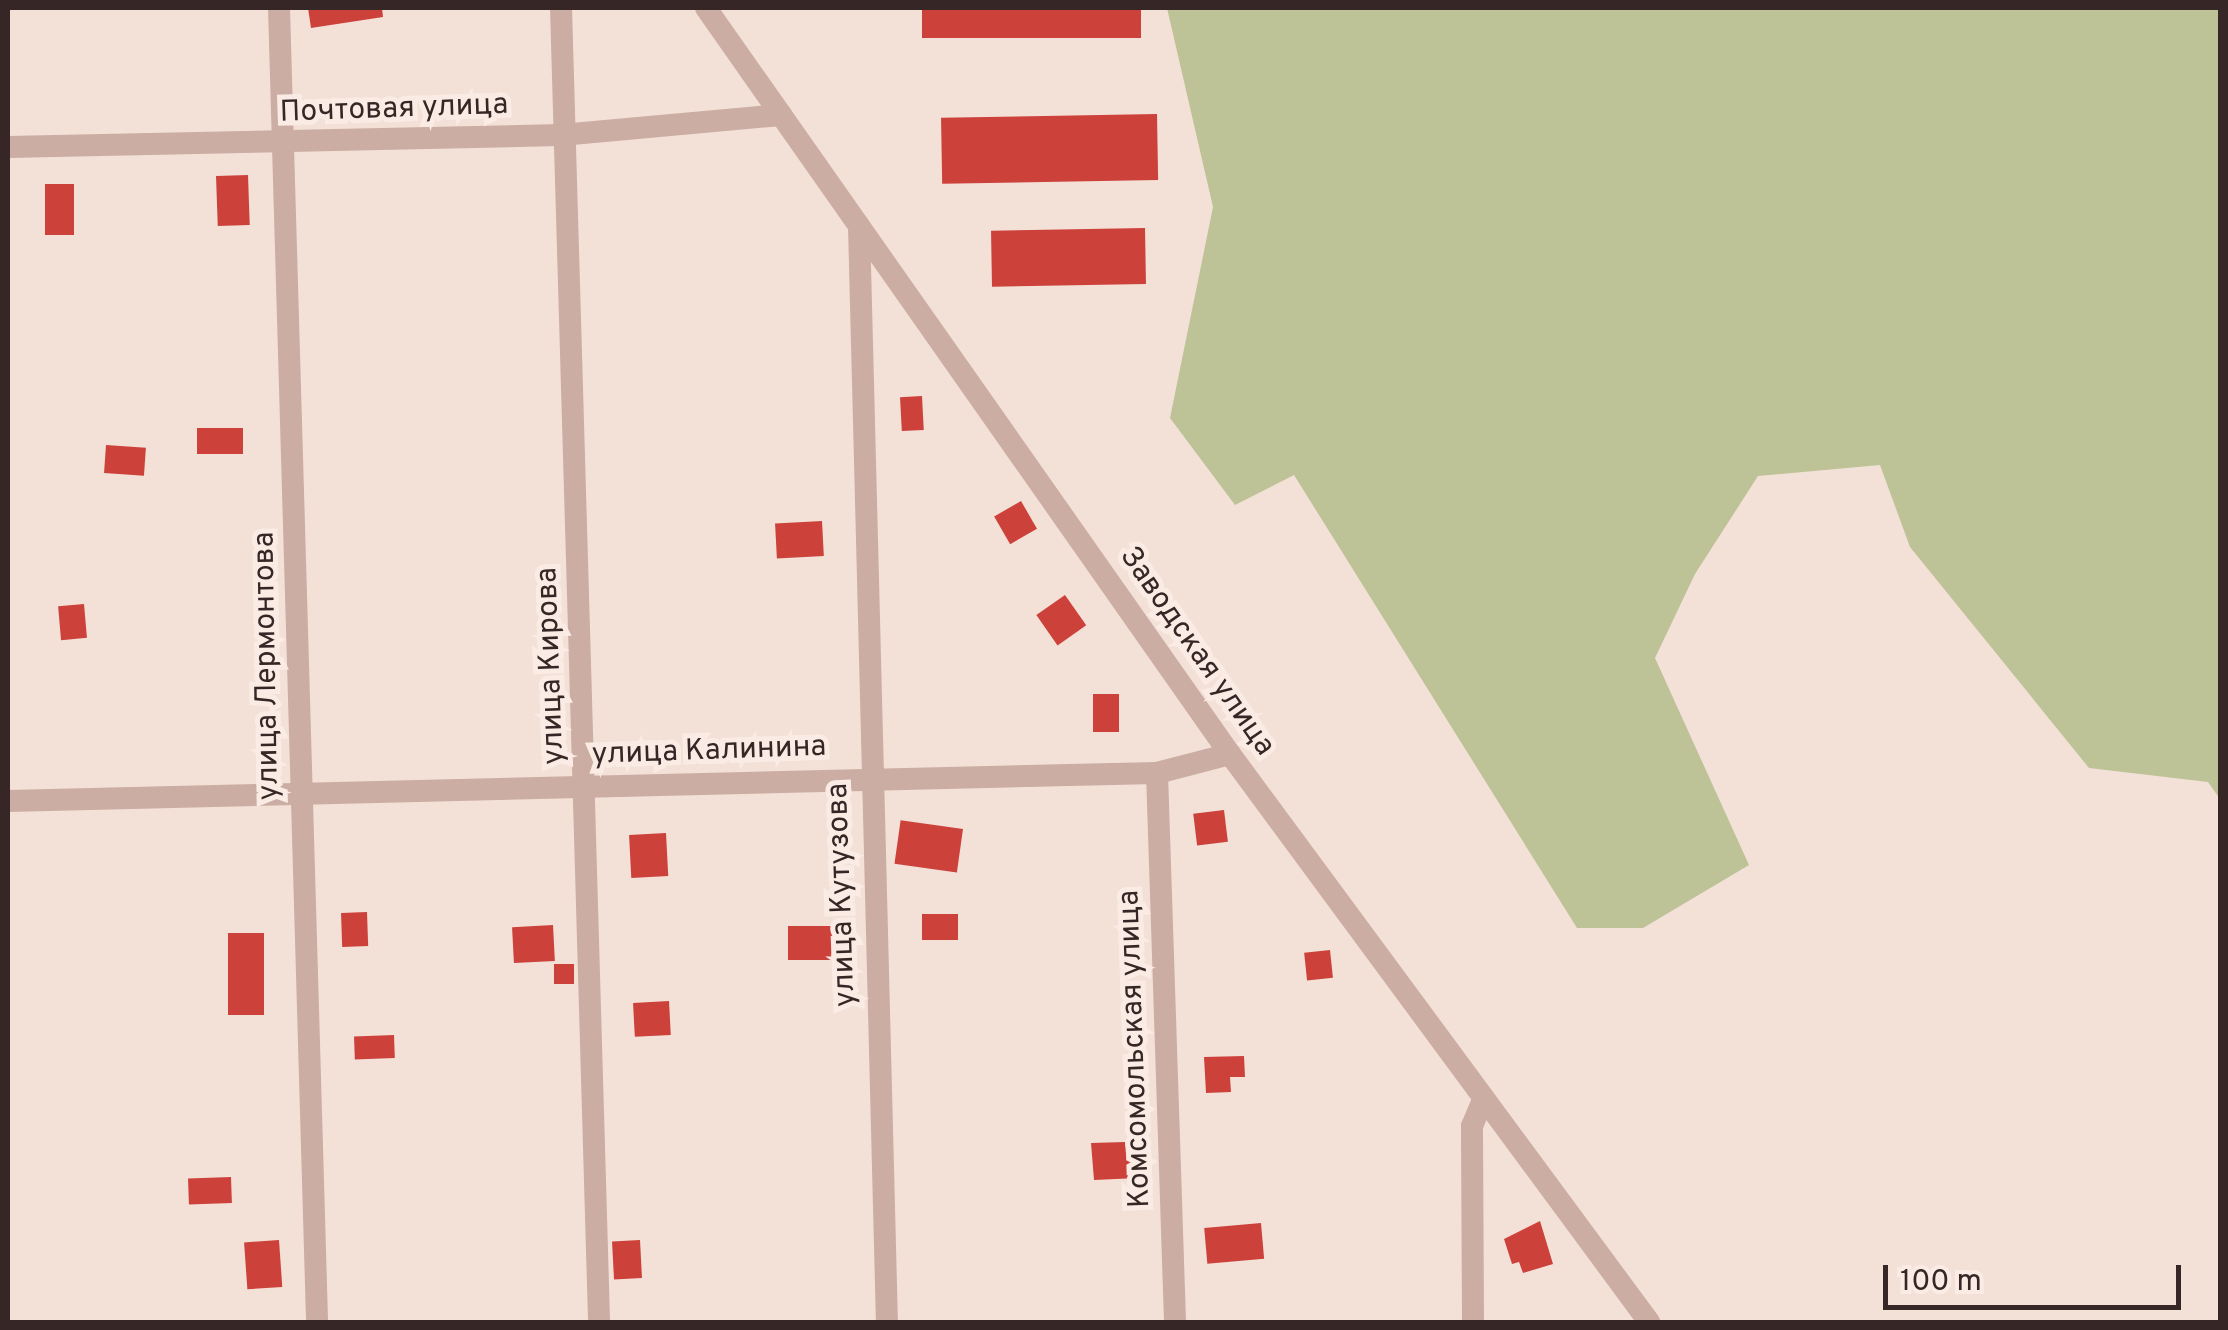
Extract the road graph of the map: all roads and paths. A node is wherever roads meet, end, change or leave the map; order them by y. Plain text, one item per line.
1 (279, 8) edge
2 (561, 8) edge
3 (706, 8) edge
4 (781, 115) junction
5 (561, 135) junction
6 (284, 144) junction
7 (8, 147) edge
8 (859, 225) junction
9 (1230, 754) junction
10 (1157, 773) junction
11 (868, 776) junction
12 (587, 786) junction
13 (301, 790) junction
14 (8, 801) edge
15 (1484, 1098) junction
16 (318, 1322) edge
17 (599, 1322) edge
18 (887, 1322) edge
19 (1175, 1322) edge
20 (1473, 1322) edge
21 (1649, 1322) edge

1 - 6 street, улица Лермонтова
2 - 5 street, улица Кирова
3 - 4 street, Заводская улица
4 - 5 street, Почтовая улица
4 - 8 street, Заводская улица
5 - 6 street, Почтовая улица
5 - 12 street, улица Кирова
6 - 7 street, Почтовая улица
6 - 13 street, улица Лермонтова
8 - 9 street, Заводская улица
8 - 11 street, улица Кутузова
9 - 10 street, улица Калинина
9 - 15 street, Заводская улица
10 - 11 street, улица Калинина
10 - 19 street, Комсомольская улица
11 - 12 street, улица Калинина
11 - 18 street, улица Кутузова
12 - 13 street, улица Калинина
12 - 17 street, улица Кирова
13 - 14 street, улица Калинина
13 - 16 street, улица Лермонтова
15 - 20 street
15 - 21 street, Заводская улица

